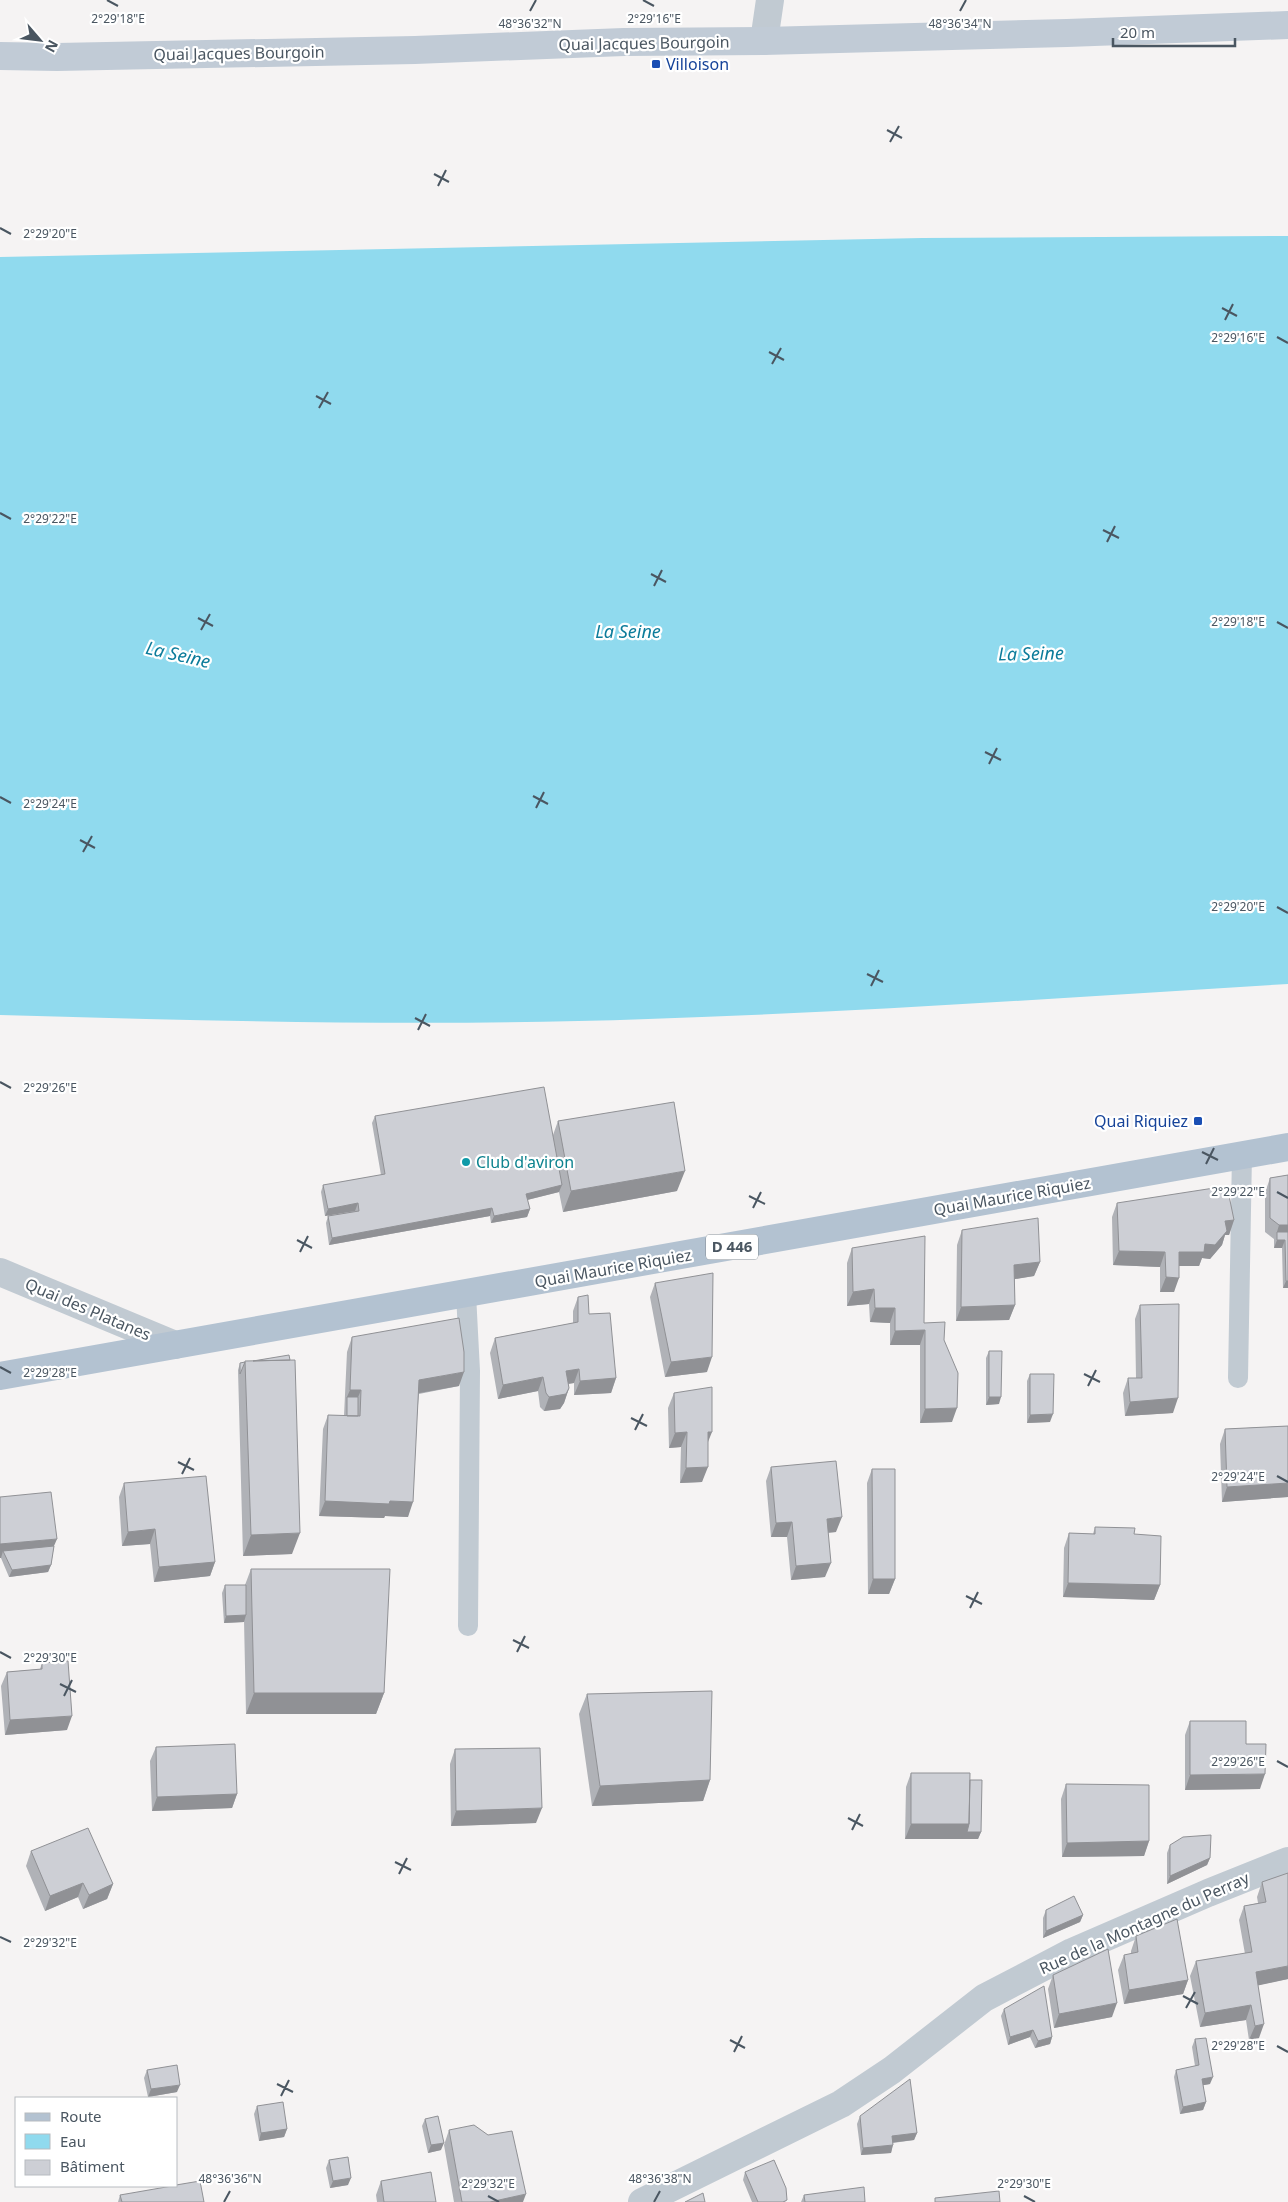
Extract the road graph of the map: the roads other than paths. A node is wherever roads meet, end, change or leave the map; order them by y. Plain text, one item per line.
1 (770, 0) edge
2 (1288, 25) edge
3 (764, 41) junction
4 (0, 56) edge
5 (1288, 1148) edge
6 (1242, 1154) junction
7 (0, 1272) edge
8 (466, 1294) junction
9 (175, 1345) junction
10 (0, 1376) edge
11 (1238, 1378) dead end
12 (468, 1626) dead end
13 (1288, 1861) edge
14 (642, 2202) edge

1 - 3 street
2 - 3 main road, Quai Jacques Bourgoin
3 - 4 main road, Quai Jacques Bourgoin
5 - 6 main road, Quai Maurice Riquiez / D 446
6 - 8 main road, Quai Maurice Riquiez / D 446
6 - 11 lane
7 - 9 street, Quai des Platanes
8 - 9 main road, Quai Maurice Riquiez / D 446
8 - 12 lane
9 - 10 main road, D 446
13 - 14 street, Rue de la Montagne du Perray

